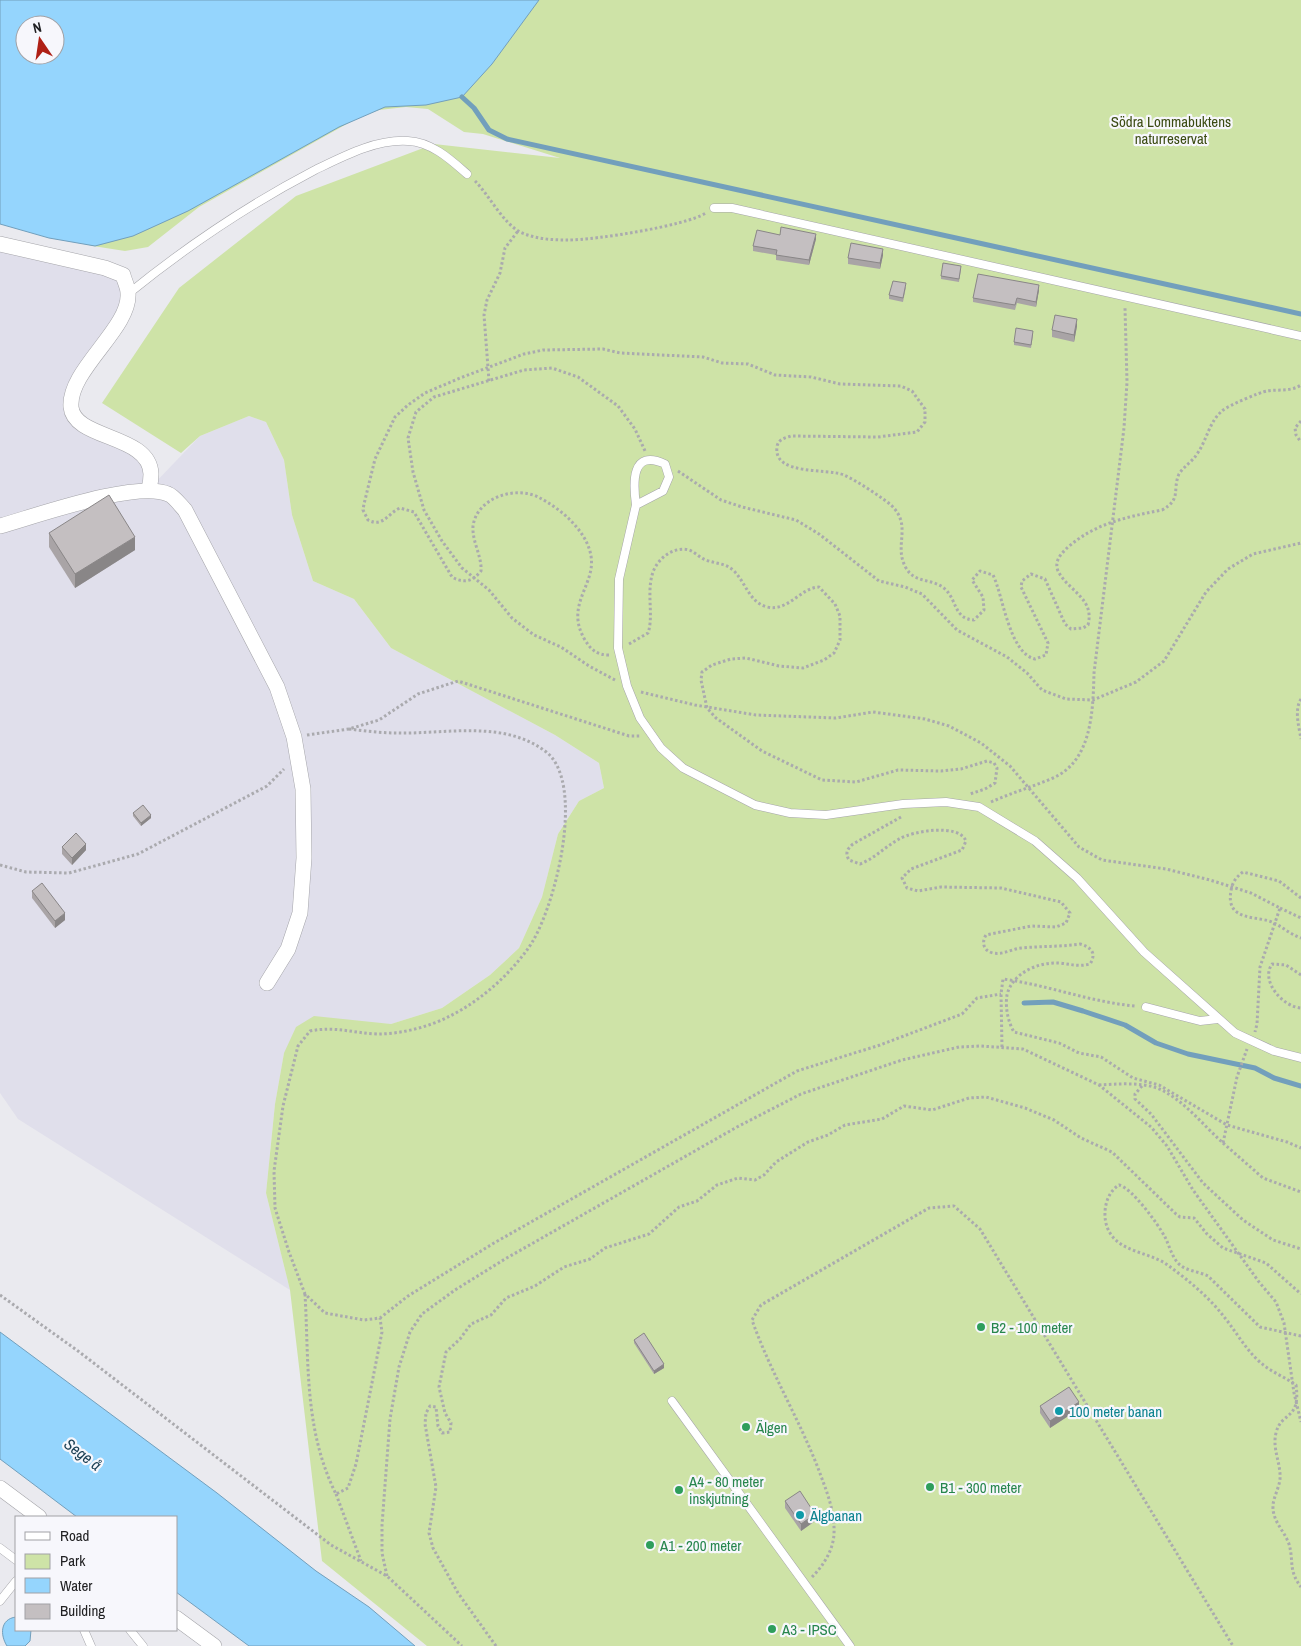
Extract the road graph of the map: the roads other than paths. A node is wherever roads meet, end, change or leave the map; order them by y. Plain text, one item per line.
1 (467, 174) road end
2 (714, 208) road end
3 (0, 244) edge
4 (128, 294) junction
5 (1301, 336) edge
6 (149, 489) junction
7 (636, 505) junction
8 (0, 526) edge
9 (267, 984) dead end
10 (1146, 1007) road end
11 (1218, 1019) junction
12 (1301, 1058) edge
13 (672, 1401) dead end
14 (0, 1488) edge
15 (38, 1516) edge
16 (0, 1548) edge
17 (15, 1559) edge
18 (15, 1582) edge
19 (0, 1601) edge
20 (178, 1619) edge
21 (84, 1631) edge
22 (131, 1631) edge
23 (91, 1646) edge
24 (143, 1646) edge
25 (214, 1646) edge
26 (850, 1646) edge

1 - 4 lane
2 - 5 lane
3 - 4 street
4 - 6 street
6 - 8 street
6 - 9 street
7 - 7 lane
7 - 11 lane
10 - 11 lane
11 - 12 lane
13 - 26 lane
14 - 15 street
16 - 17 lane
18 - 19 lane
20 - 25 street
21 - 23 lane
22 - 24 lane

